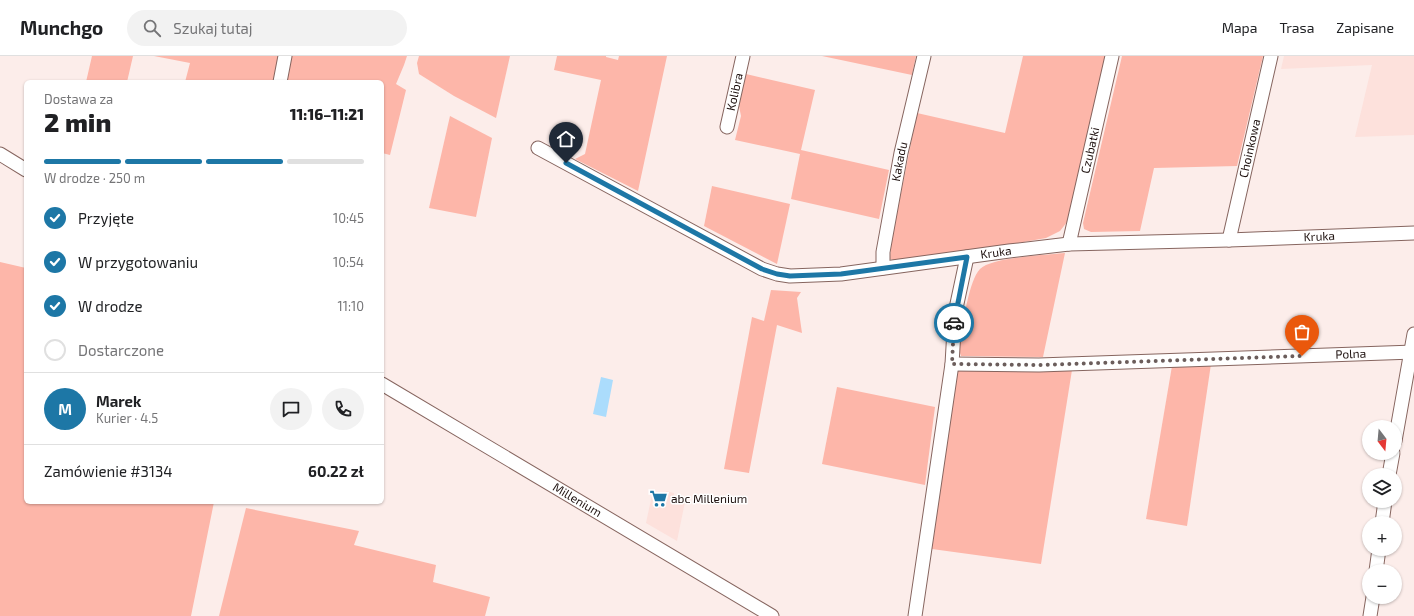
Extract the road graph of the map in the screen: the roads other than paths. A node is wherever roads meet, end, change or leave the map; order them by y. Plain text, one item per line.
1 (285, 56) edge
2 (743, 56) edge
3 (924, 56) edge
4 (1112, 56) edge
5 (1271, 56) edge
6 (280, 80) edge
7 (727, 127) dead end
8 (538, 148) dead end
9 (0, 154) edge
10 (24, 169) edge
11 (1414, 233) edge
12 (1230, 240) junction
13 (1069, 244) junction
14 (967, 257) junction
15 (883, 268) junction
16 (1414, 334) edge
17 (1412, 352) edge
18 (952, 364) junction
19 (384, 385) edge
20 (1399, 420) edge
21 (1372, 604) edge
22 (772, 616) edge
23 (915, 616) edge
24 (1370, 616) edge

1 - 6 street
2 - 7 street, Kolibra
3 - 15 street, Kakadu
4 - 13 street, Czubatki
5 - 12 street, Choinkowa
8 - 15 street, Kruka
9 - 10 street
11 - 12 street, Kruka
12 - 13 street, Kruka
13 - 14 street, Kruka
14 - 15 street, Kruka
14 - 18 street
16 - 17 street
17 - 18 street, Polna
17 - 20 street
18 - 23 street
19 - 22 street, Millenium
21 - 24 street

